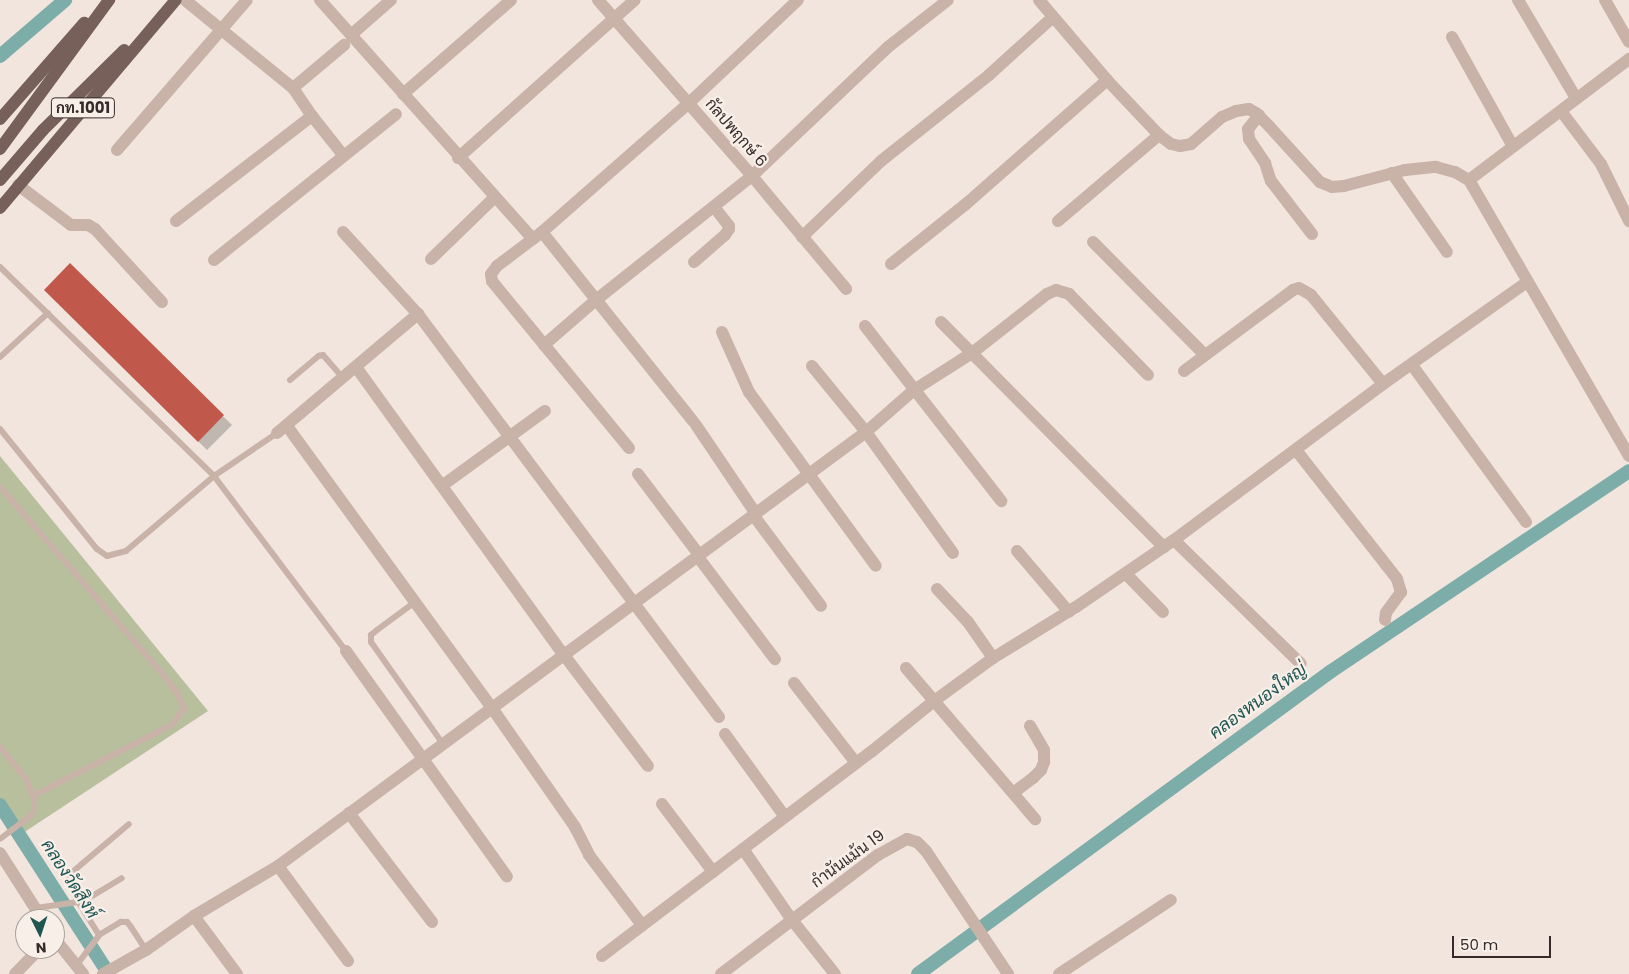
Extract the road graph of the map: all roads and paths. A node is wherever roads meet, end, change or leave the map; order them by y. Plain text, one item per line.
1 (107, 0) edge
2 (185, 0) edge
3 (247, 0) edge
4 (320, 0) edge
5 (391, 0) edge
6 (511, 0) edge
7 (598, 0) edge
8 (635, 0) edge
9 (798, 0) edge
10 (948, 0) edge
11 (1039, 0) edge
12 (1518, 0) edge
13 (1606, 0) edge
14 (172, 4) edge
15 (1053, 17) junction
16 (614, 20) junction
17 (220, 29) junction
18 (1452, 37) dead end
19 (348, 40) junction
20 (1629, 42) edge
21 (1629, 59) edge
22 (1107, 80) junction
23 (293, 88) junction
24 (403, 94) junction
25 (1576, 98) junction
26 (689, 103) junction
27 (1561, 111) junction
28 (396, 114) dead end
29 (1258, 115) junction
30 (312, 116) junction
31 (0, 118) edge
32 (1159, 135) junction
33 (1512, 145) junction
34 (0, 149) edge
35 (117, 150) dead end
36 (343, 155) junction
37 (458, 158) junction
38 (1392, 173) junction
39 (752, 176) junction
40 (0, 180) edge
41 (1469, 180) junction
42 (18, 185) junction
43 (495, 197) junction
44 (0, 208) edge
45 (715, 208) junction
46 (176, 221) dead end
47 (1058, 221) dead end
48 (1629, 221) edge
49 (343, 232) dead end
50 (1312, 234) dead end
51 (538, 236) junction
52 (802, 238) junction
53 (1093, 242) dead end
54 (1447, 252) dead end
55 (431, 259) dead end
56 (214, 260) dead end
57 (694, 262) dead end
58 (891, 264) dead end
59 (0, 266) edge
60 (1527, 282) junction
61 (846, 289) dead end
62 (596, 300) junction
63 (162, 302) dead end
64 (48, 313) junction
65 (418, 314) junction
66 (941, 322) dead end
67 (865, 326) dead end
68 (722, 332) dead end
69 (544, 345) junction
70 (972, 353) junction
71 (1205, 355) junction
72 (0, 357) edge
73 (1412, 365) junction
74 (356, 366) junction
75 (812, 366) dead end
76 (1184, 371) dead end
77 (1148, 375) dead end
78 (343, 378) junction
79 (290, 380) dead end
80 (1383, 384) junction
81 (914, 390) junction
82 (545, 411) dead end
83 (0, 429) edge
84 (282, 429) junction
85 (866, 432) junction
86 (511, 438) junction
87 (629, 448) dead end
88 (1296, 450) junction
89 (1628, 455) edge
90 (638, 474) dead end
91 (809, 474) junction
92 (214, 476) junction
93 (443, 485) junction
94 (0, 487) edge
95 (1001, 501) dead end
96 (755, 515) junction
97 (1526, 522) dead end
98 (1169, 544) junction
99 (1017, 551) dead end
100 (953, 553) dead end
101 (699, 557) junction
102 (876, 566) dead end
103 (1126, 574) junction
104 (937, 589) dead end
105 (415, 602) junction
106 (635, 604) junction
107 (821, 606) dead end
108 (1069, 612) junction
109 (1162, 612) dead end
110 (1385, 620) dead end
111 (346, 652) joint
112 (564, 655) junction
113 (993, 658) junction
114 (775, 659) dead end
115 (1301, 664) dead end
116 (906, 668) dead end
117 (794, 683) dead end
118 (934, 701) junction
119 (492, 708) junction
120 (719, 717) dead end
121 (1030, 726) dead end
122 (725, 734) dead end
123 (443, 744) junction
124 (0, 747) edge
125 (422, 759) junction
126 (856, 763) junction
127 (648, 766) dead end
128 (1013, 793) junction
129 (32, 796) junction
130 (662, 804) dead end
131 (350, 813) junction
132 (785, 817) junction
133 (1035, 818) dead end
134 (129, 824) dead end
135 (0, 839) edge
136 (743, 849) junction
137 (0, 853) edge
138 (278, 866) junction
139 (713, 872) junction
140 (507, 877) dead end
141 (122, 878) dead end
142 (1170, 900) dead end
143 (78, 902) junction
144 (35, 909) edge
145 (55, 909) edge
146 (194, 916) junction
147 (792, 920) junction
148 (432, 922) dead end
149 (642, 925) junction
150 (96, 937) junction
151 (65, 950) edge
152 (146, 950) junction
153 (602, 956) dead end
154 (29, 959) edge
155 (348, 961) dead end
156 (80, 967) edge
157 (115, 970) edge
158 (15, 974) edge
159 (237, 974) edge
160 (721, 974) edge
161 (835, 974) edge
162 (1008, 974) edge
163 (1060, 974) edge

1 - 31 main road, กท.1001
1 - 34 main road, กท.1001
2 - 17 street
3 - 17 street
4 - 19 street
5 - 19 street
6 - 24 street
7 - 16 street, กัลปพฤกษ์ 6
8 - 16 street
9 - 26 street
10 - 39 street
11 - 15 street
12 - 25 street
13 - 20 street
14 - 40 main road, กท.1001
14 - 42 main road, กท.1001
15 - 22 street
15 - 52 street
16 - 26 street, กัลปพฤกษ์ 6
16 - 37 street
17 - 23 street
17 - 35 street
18 - 33 street
19 - 23 street
19 - 24 street
21 - 25 street
22 - 32 street
22 - 58 street
23 - 30 street
24 - 37 street
25 - 27 street
26 - 39 street, กัลปพฤกษ์ 6
26 - 51 street
27 - 33 street
27 - 48 street
28 - 36 street
29 - 32 street
29 - 38 street
29 - 50 street
30 - 36 street
30 - 46 street
32 - 47 street
33 - 41 street
36 - 56 street
37 - 43 street
38 - 41 street
38 - 54 street
39 - 45 street
39 - 52 street, กัลปพฤกษ์ 6
41 - 60 street
42 - 44 main road, กท.1001
42 - 63 street
43 - 51 street
43 - 55 street
45 - 57 street
45 - 62 street
49 - 65 street
51 - 62 street
51 - 69 street
52 - 61 street, กัลปพฤกษ์ 6
53 - 71 street
59 - 64 lane
60 - 73 street
60 - 89 street
62 - 69 street
62 - 96 street
64 - 72 lane
64 - 92 lane
65 - 74 street
65 - 86 street
66 - 70 street
67 - 81 street
68 - 91 street
69 - 87 street
70 - 77 street
70 - 81 street
70 - 98 street
71 - 76 street
71 - 80 street
73 - 80 street
73 - 97 street
74 - 78 street
74 - 93 street
75 - 85 street
78 - 79 lane
78 - 84 street
80 - 88 street
81 - 85 street
81 - 95 street
82 - 86 street
83 - 92 lane
84 - 92 lane
84 - 105 street
85 - 91 street
85 - 100 street
86 - 93 street
86 - 106 street
88 - 98 street
88 - 110 street
90 - 101 street
91 - 96 street
91 - 102 street
92 - 111 lane
93 - 112 street
94 - 129 lane
96 - 101 street
96 - 107 street
98 - 103 street
98 - 115 street
99 - 108 street
101 - 106 street
101 - 114 street
103 - 108 street
103 - 109 street
104 - 113 street
105 - 119 street
105 - 123 lane
106 - 112 street
106 - 120 street
108 - 113 street
111 - 125 street
112 - 119 street
112 - 127 street
113 - 118 street
116 - 118 street
117 - 126 street
118 - 126 street
118 - 128 street
119 - 123 street
119 - 149 street
121 - 128 street
122 - 132 street
123 - 125 street
124 - 129 lane
125 - 131 street
125 - 140 street
126 - 132 street
128 - 133 street
129 - 135 lane
130 - 139 street
131 - 138 street
131 - 148 street
132 - 136 street
134 - 143 lane
136 - 139 street
136 - 147 street
137 - 144 street
138 - 146 street
138 - 155 street
139 - 149 street
141 - 143 lane
142 - 163 street
143 - 145 lane
143 - 150 lane
146 - 152 street
146 - 159 street
147 - 160 street, กำนันแม้น 19
147 - 161 street
147 - 162 street, กำนันแม้น 19
149 - 153 street
150 - 152 lane
150 - 156 lane
151 - 156 street
152 - 157 street
154 - 158 street

